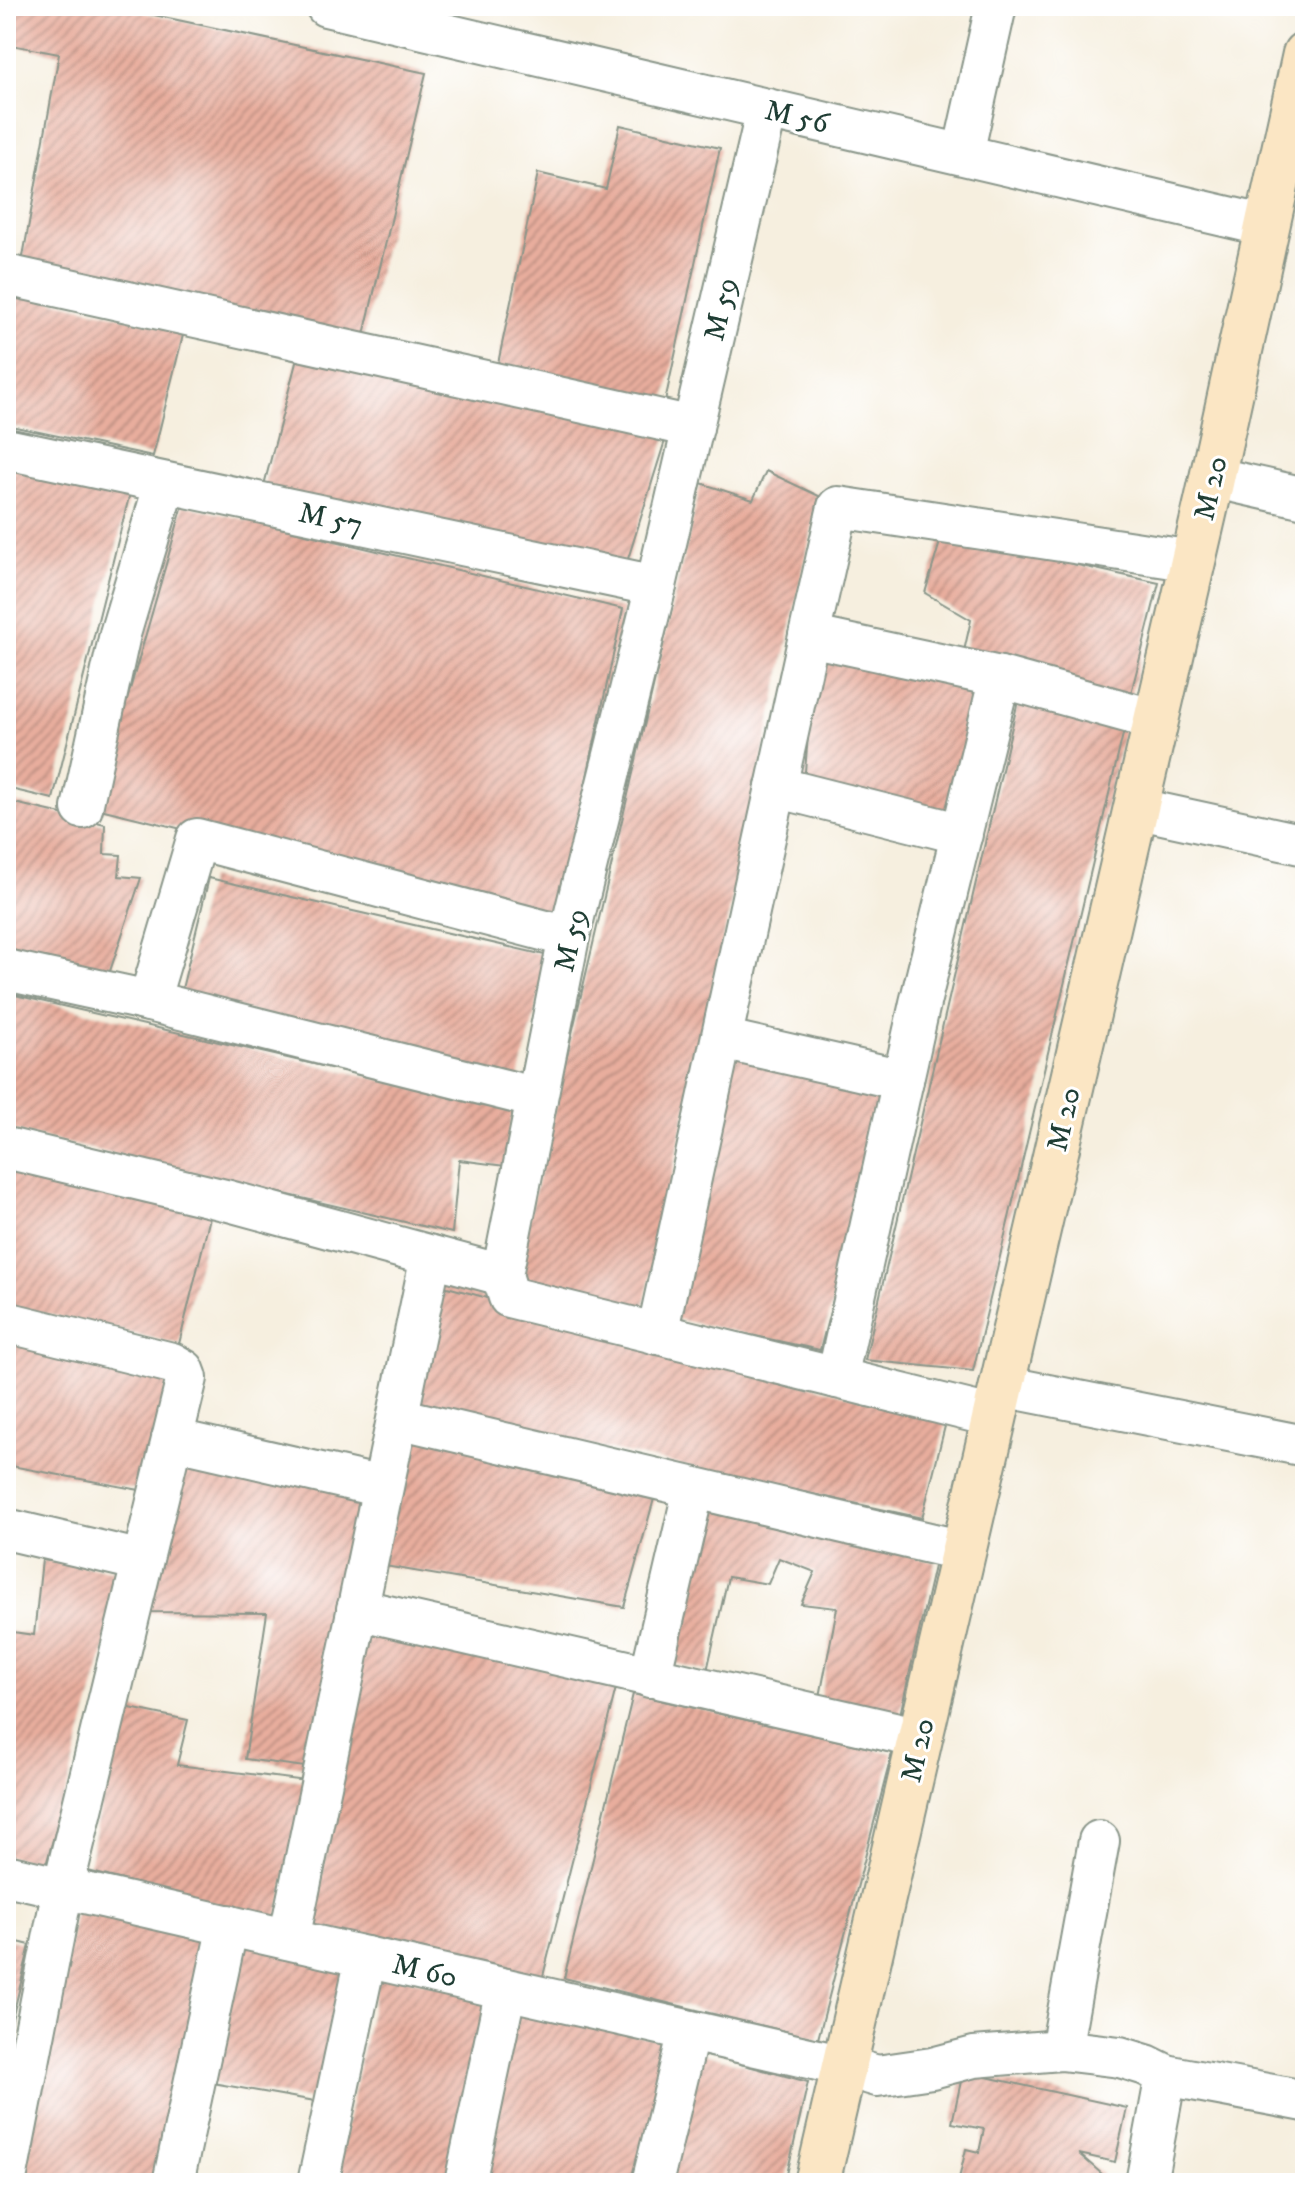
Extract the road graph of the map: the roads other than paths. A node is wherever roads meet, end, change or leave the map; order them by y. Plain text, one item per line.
1 (326, 6) edge
2 (996, 6) edge
3 (1305, 54) edge
4 (767, 109) junction
5 (963, 154) junction
6 (1291, 183) edge
7 (1267, 226) junction
8 (6, 275) edge
9 (693, 427) junction
10 (6, 449) edge
11 (1212, 477) junction
12 (165, 483) junction
13 (1305, 498) edge
14 (1193, 561) junction
15 (656, 586) junction
16 (809, 636) junction
17 (1000, 677) junction
18 (1156, 720) junction
19 (776, 787) junction
20 (82, 808) dead end
21 (1135, 808) junction
22 (962, 834) junction
23 (1305, 845) edge
24 (569, 937) junction
25 (6, 970) edge
26 (149, 1001) junction
27 (722, 1039) junction
28 (903, 1080) junction
29 (537, 1098) junction
30 (6, 1148) edge
31 (431, 1256) junction
32 (502, 1275) junction
33 (6, 1322) edge
34 (657, 1334) junction
35 (837, 1378) junction
36 (998, 1402) junction
37 (398, 1418) junction
38 (172, 1439) junction
39 (1305, 1446) edge
40 (382, 1487) junction
41 (694, 1488) junction
42 (6, 1529) edge
43 (963, 1551) junction
44 (142, 1561) junction
45 (357, 1609) junction
46 (650, 1677) junction
47 (920, 1738) junction
48 (1099, 1841) dead end
49 (6, 1875) edge
50 (63, 1888) junction
51 (228, 1925) junction
52 (289, 1939) junction
53 (366, 1957) junction
54 (506, 1989) junction
55 (689, 2031) junction
56 (1061, 2050) junction
57 (844, 2066) junction
58 (1166, 2075) junction
59 (1305, 2101) edge
60 (6, 2180) edge
61 (173, 2183) edge
62 (318, 2183) edge
63 (465, 2183) edge
64 (652, 2183) edge
65 (817, 2183) edge
66 (1146, 2183) edge

1 - 4 street, M 56
2 - 5 street
3 - 6 street, M 20
4 - 5 street, M 56
4 - 9 street, M 59
5 - 7 street, M 56
6 - 7 street, M 20
7 - 11 street, M 20
8 - 9 street
9 - 15 street, M 59
10 - 12 street, M 57
11 - 13 street
11 - 14 street, M 20
12 - 15 street, M 57
12 - 20 street
14 - 16 street
14 - 18 street, M 20
15 - 24 street, M 59
16 - 17 street
16 - 19 street
17 - 18 street
17 - 22 street
18 - 21 street, M 20
19 - 22 street
19 - 27 street
21 - 23 street
21 - 36 street, M 20
22 - 28 street
24 - 26 street
24 - 29 street, M 59
25 - 26 street
26 - 29 street
27 - 28 street
27 - 34 street
28 - 35 street
29 - 32 street, M 59
30 - 31 street
31 - 32 street
31 - 37 street
32 - 34 street
33 - 38 street
34 - 35 street
35 - 36 street
36 - 39 street
36 - 43 street, M 20
37 - 40 street
37 - 41 street
38 - 40 street
38 - 44 street
40 - 45 street
41 - 43 street
41 - 46 street
42 - 44 street
43 - 47 street, M 20
44 - 50 street
45 - 46 street
45 - 52 street
46 - 47 street
47 - 57 street, M 20
48 - 56 street
49 - 50 street, M 60
50 - 51 street, M 60
50 - 60 street
51 - 52 street, M 60
51 - 61 street
52 - 53 street, M 60
53 - 54 street, M 60
53 - 62 street
54 - 55 street, M 60
54 - 63 street
55 - 57 street, M 60
55 - 64 street
56 - 57 street, M 60
56 - 58 street, M 60
57 - 65 street, M 20
58 - 59 street, M 60
58 - 66 street

